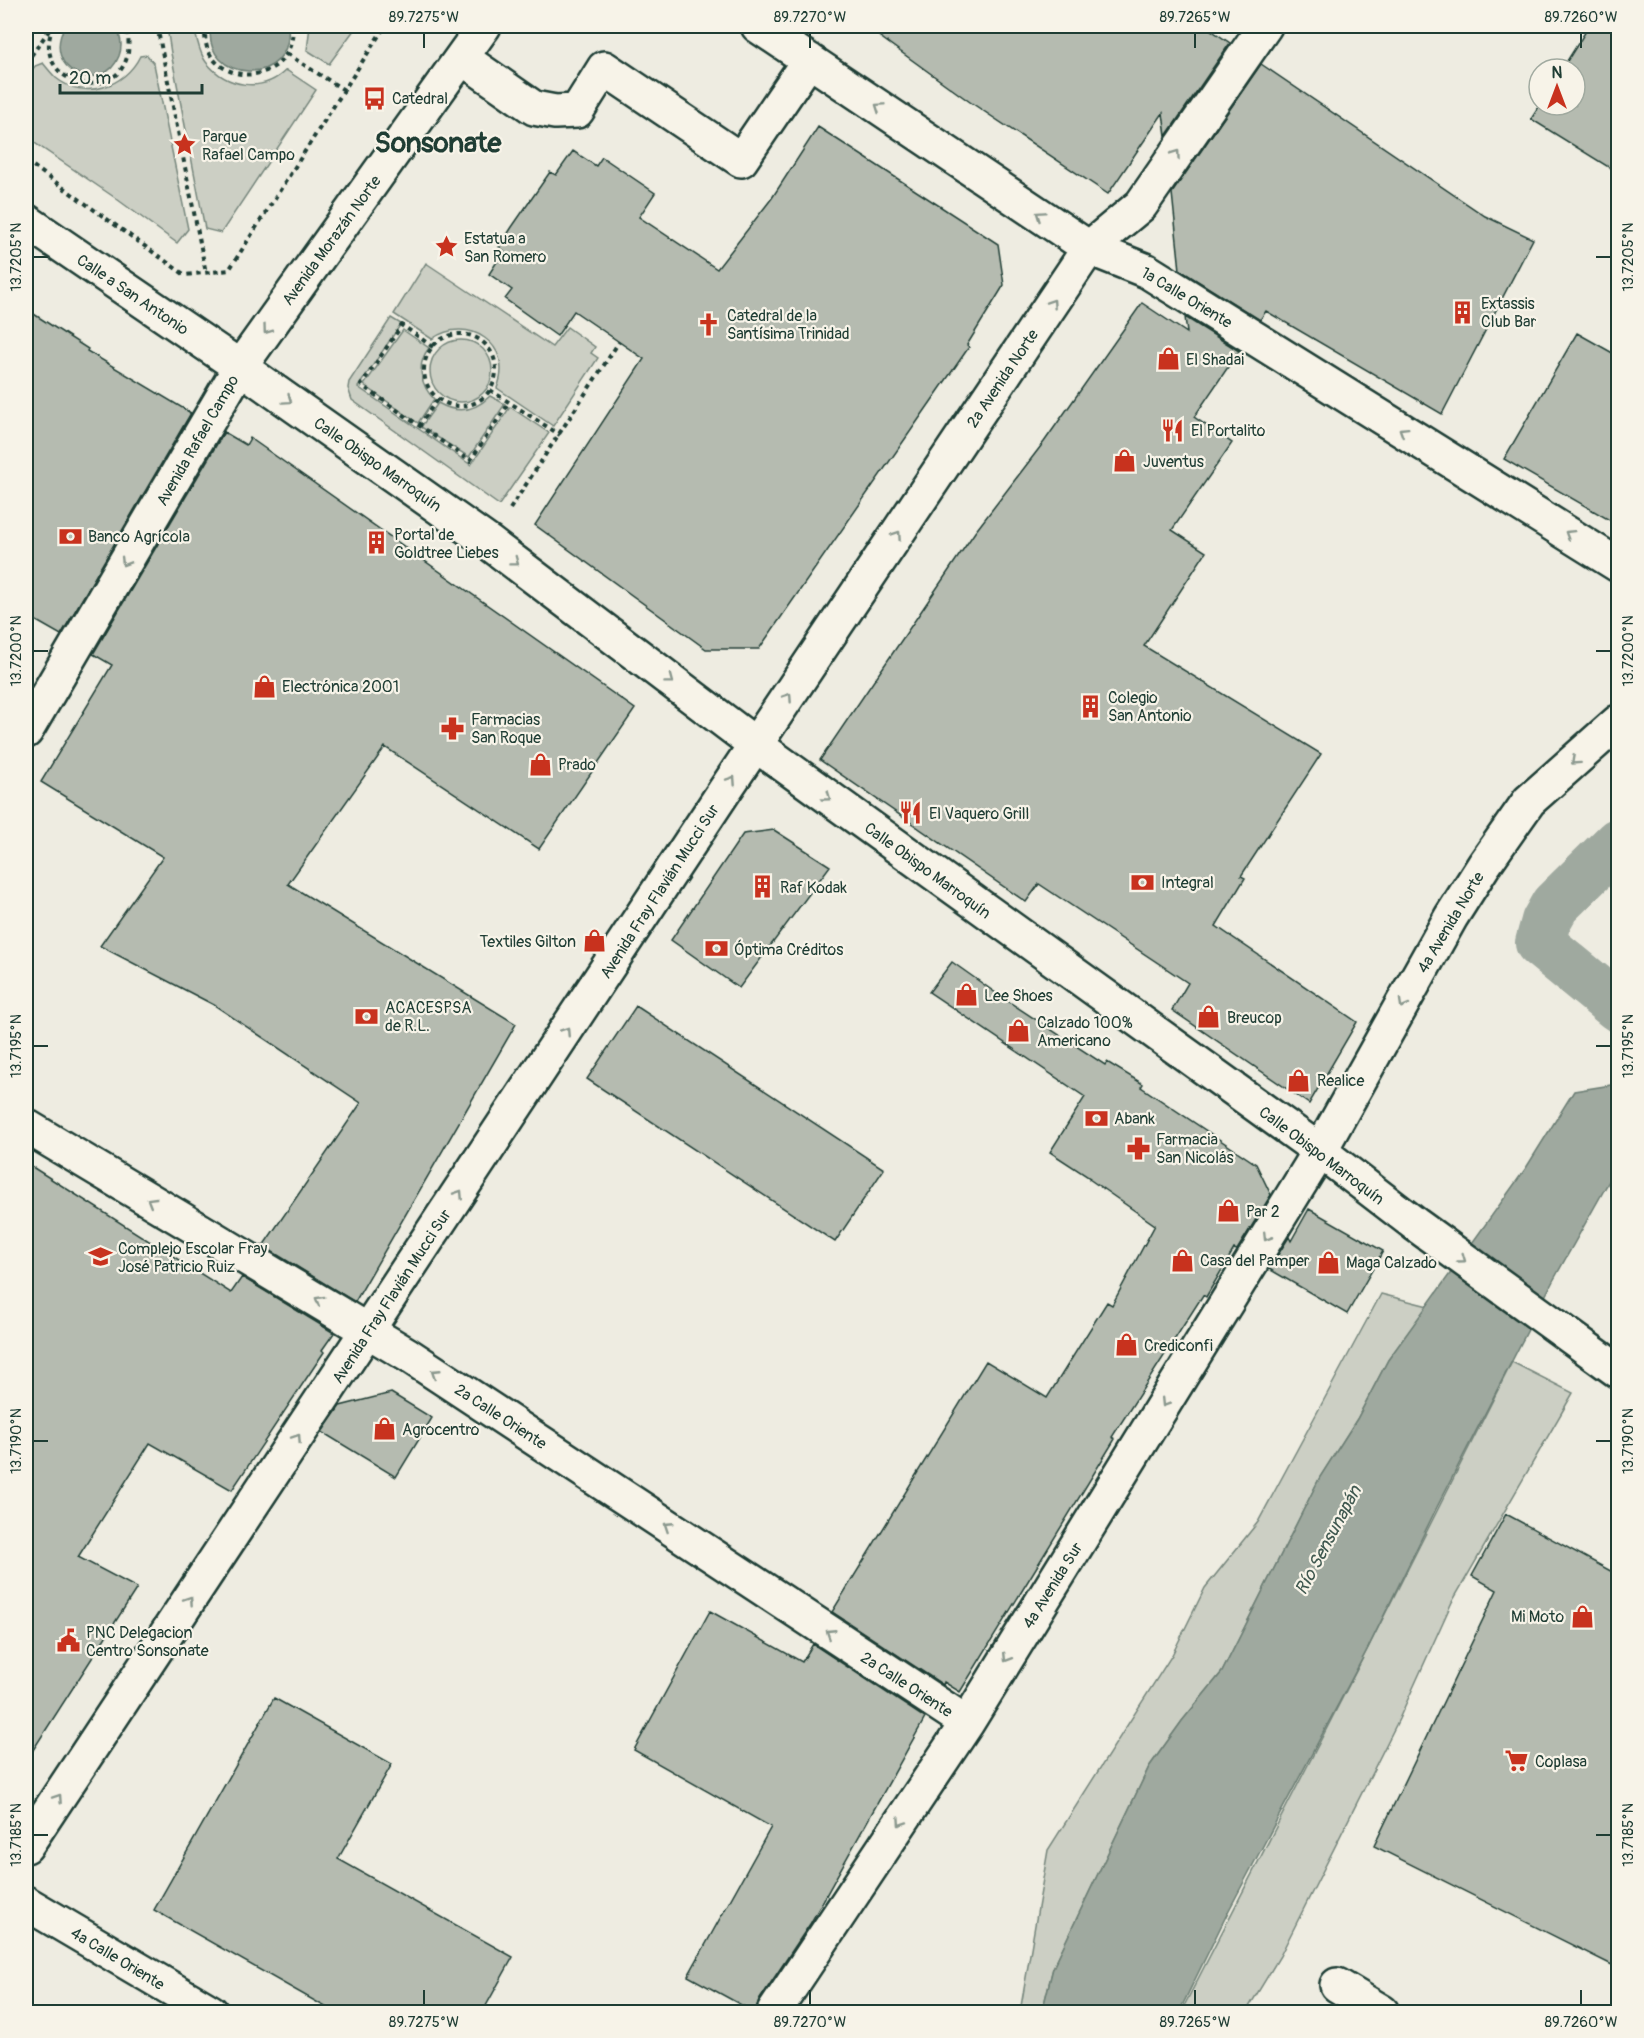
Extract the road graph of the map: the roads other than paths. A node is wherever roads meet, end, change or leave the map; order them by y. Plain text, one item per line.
1 (484, 26) edge
2 (758, 26) edge
3 (1265, 26) edge
4 (462, 58) junction
5 (809, 60) junction
6 (26, 221) edge
7 (1089, 248) junction
8 (240, 367) junction
9 (1618, 565) edge
10 (1618, 722) edge
11 (26, 731) edge
12 (756, 745) junction
13 (26, 1126) edge
14 (1320, 1151) junction
15 (369, 1330) junction
16 (1612, 1366) edge
17 (967, 1723) junction
18 (26, 1846) edge
19 (26, 1903) edge
20 (1337, 1985) dead end
21 (211, 2013) edge
22 (774, 2013) edge
23 (1382, 2013) edge

1 - 4 street, Avenida Morazán Norte
2 - 5 street, 1a Calle Oriente
7 -> 3 street, 2a Avenida Norte
4 - 5 street
4 -> 8 street, Avenida Morazán Norte
7 -> 5 street, 1a Calle Oriente
6 - 8 street, Calle a San Antonio
9 -> 7 street, 1a Calle Oriente
12 -> 7 street, 2a Avenida Norte
8 -> 11 street, Avenida Rafael Campo
8 -> 12 street, Calle Obispo Marroquín
10 -> 14 street, 4a Avenida Norte
12 -> 14 street, Calle Obispo Marroquín
15 -> 12 street, Avenida Fray Flavián Mucci Sur
15 -> 13 street, 2a Calle Oriente
14 -> 16 street, Calle Obispo Marroquín
14 -> 17 street, 4a Avenida Sur
17 -> 15 street, 2a Calle Oriente
18 -> 15 street, Avenida Fray Flavián Mucci Sur
17 -> 22 street, 4a Avenida Sur
19 - 21 street, 4a Calle Oriente
20 - 23 street

